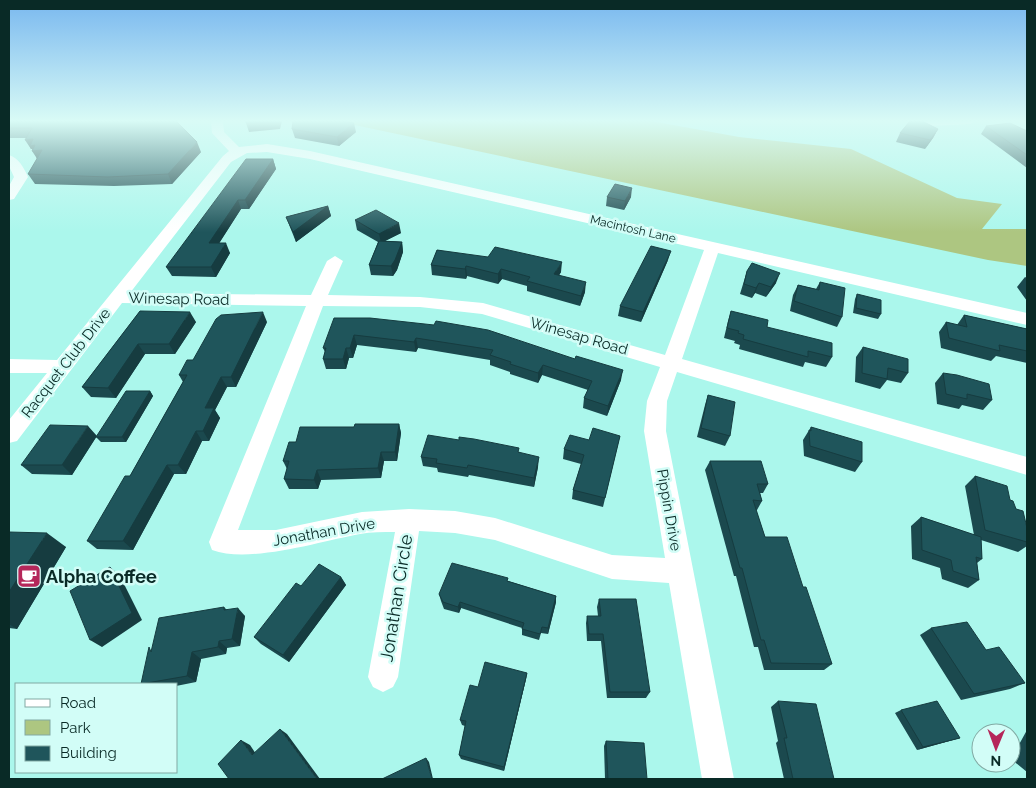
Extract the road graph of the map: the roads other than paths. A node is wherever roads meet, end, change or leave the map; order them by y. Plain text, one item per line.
1 (229, 158) edge
2 (322, 158) edge
3 (9, 159) edge
4 (9, 196) edge
5 (713, 247) junction
6 (334, 261) dead end
7 (117, 298) junction
8 (317, 300) junction
9 (1027, 319) edge
10 (672, 362) junction
11 (9, 366) edge
12 (63, 367) junction
13 (9, 435) edge
14 (1027, 466) edge
15 (409, 520) junction
16 (680, 571) junction
17 (383, 677) dead end
18 (718, 779) edge

1 - 7 street, Racquet Club Drive
2 - 5 street, Macintosh Lane
3 - 4 street
5 - 9 street, Macintosh Lane
5 - 10 street, Pippin Drive
6 - 8 street
7 - 8 street, Winesap Road
7 - 12 street, Racquet Club Drive
8 - 10 street, Winesap Road
8 - 15 street, Jonathan Drive
10 - 14 street, Winesap Road
10 - 16 street, Pippin Drive
11 - 12 street
12 - 13 street, Racquet Club Drive
15 - 16 street, Jonathan Drive
15 - 17 street, Jonathan Circle
16 - 18 street, Pippin Drive

